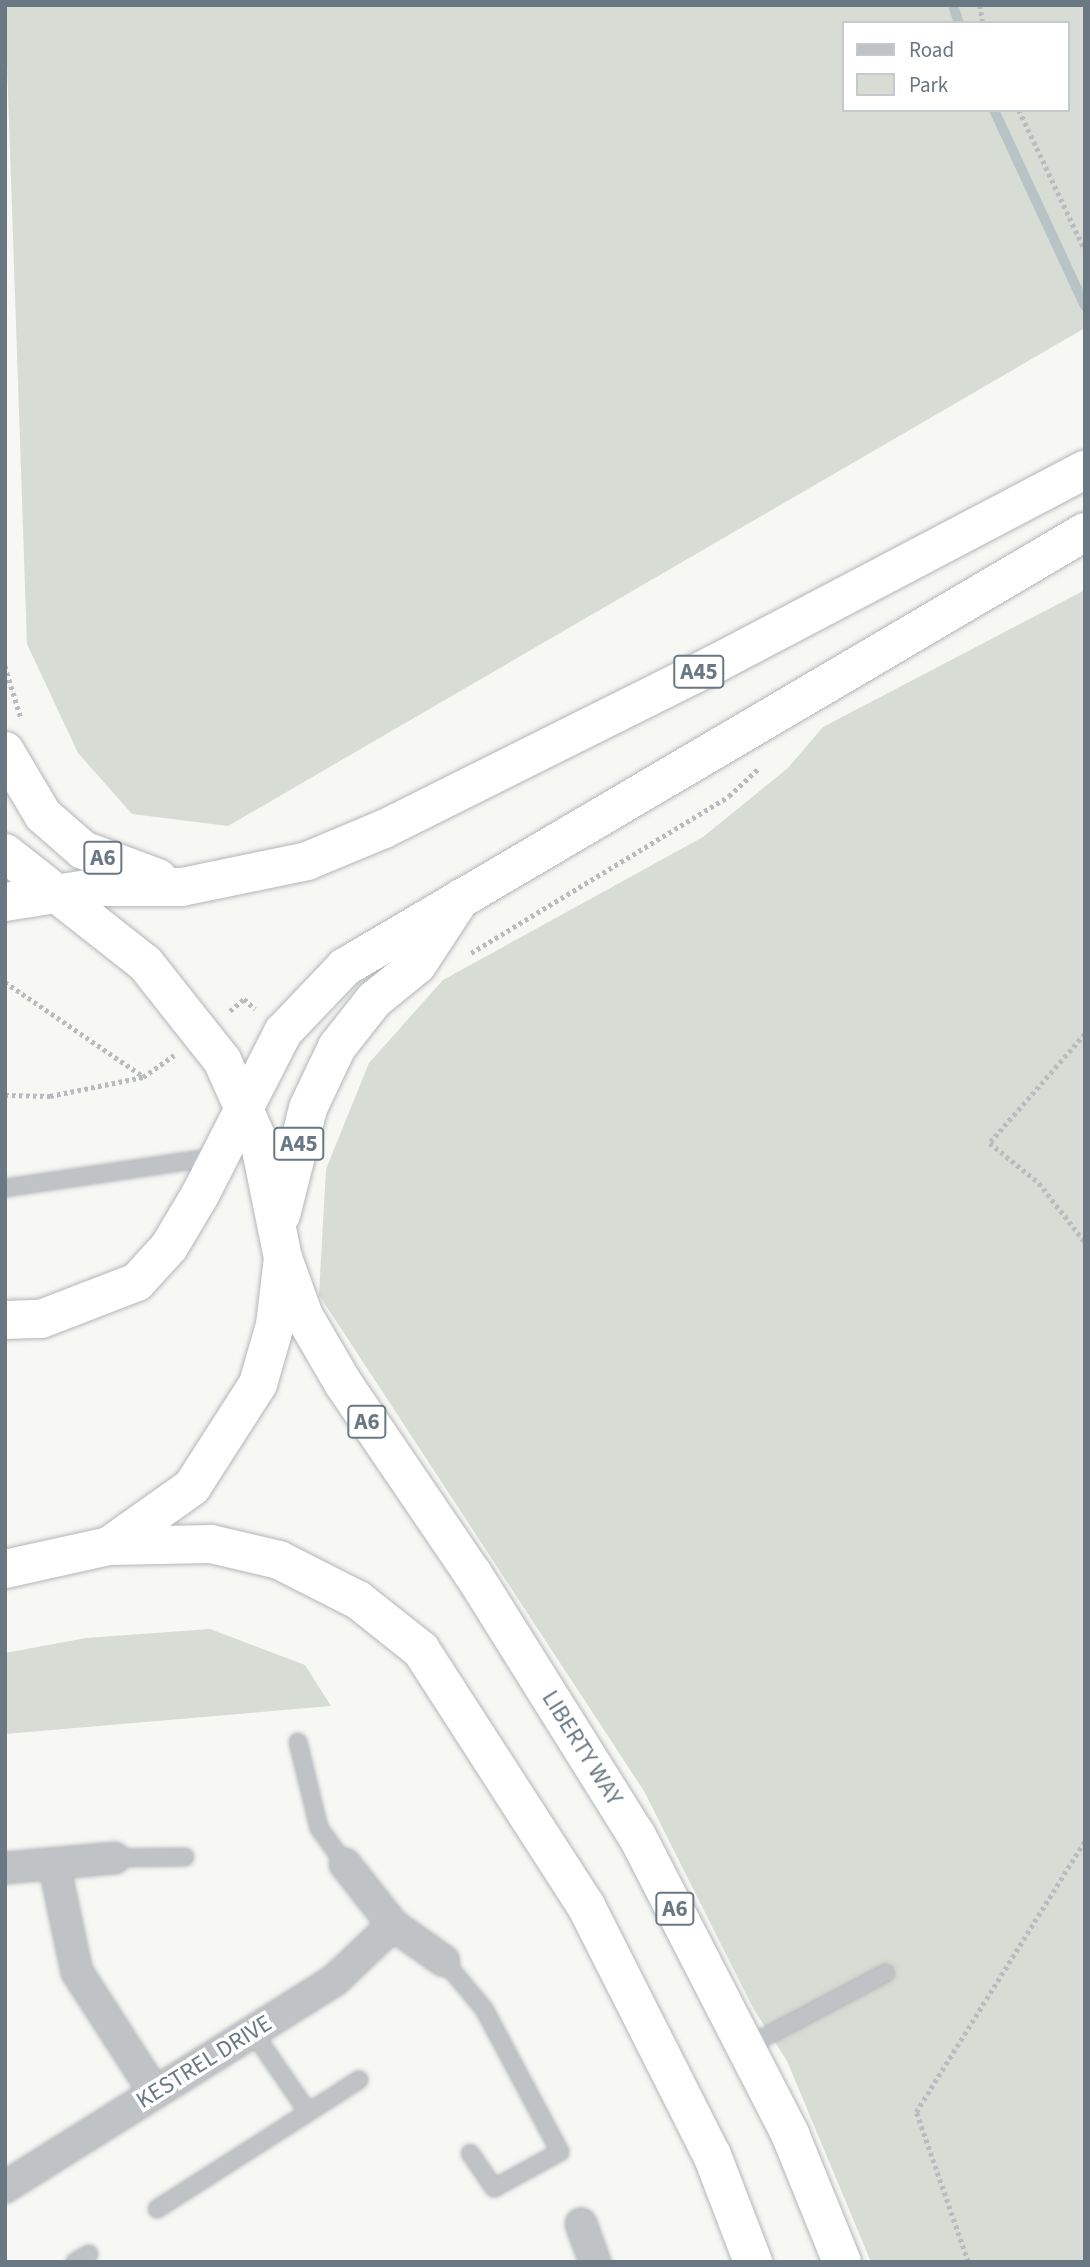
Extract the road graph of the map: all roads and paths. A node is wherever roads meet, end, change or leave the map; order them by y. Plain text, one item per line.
1 (1020, 112) edge
2 (1085, 250) edge
3 (1085, 470) edge
4 (1085, 532) edge
5 (5, 751) edge
6 (767, 761) dead end
7 (5, 852) edge
8 (183, 887) junction
9 (55, 894) junction
10 (464, 895) junction
11 (5, 902) edge
12 (466, 956) dead end
13 (5, 982) edge
14 (255, 1009) dead end
15 (228, 1012) dead end
16 (1085, 1034) edge
17 (167, 1060) dead end
18 (143, 1077) junction
19 (5, 1095) edge
20 (243, 1101) junction
21 (215, 1157) junction
22 (5, 1188) edge
23 (280, 1221) junction
24 (1085, 1242) edge
25 (283, 1258) junction
26 (5, 1320) edge
27 (109, 1546) junction
28 (5, 1569) edge
29 (298, 1742) dead end
30 (1085, 1840) edge
31 (185, 1857) dead end
32 (115, 1858) joint
33 (54, 1864) junction
34 (345, 1864) joint
35 (5, 1868) edge
36 (393, 1925) junction
37 (444, 1961) joint
38 (886, 1973) dead end
39 (253, 2032) junction
40 (746, 2047) junction
41 (359, 2080) dead end
42 (156, 2093) junction
43 (307, 2111) junction
44 (470, 2153) dead end
45 (5, 2188) edge
46 (157, 2209) dead end
47 (581, 2224) dead end
48 (594, 2262) edge
49 (754, 2262) edge
50 (842, 2262) edge
51 (968, 2262) edge

1 - 2 path
3 - 8 highway, A45
4 - 10 highway, A45
5 - 8 highway, A6
6 - 12 path
7 - 9 highway, A6
8 - 9 highway, A45
9 - 11 highway
9 - 20 highway
10 - 20 highway, A45
10 - 23 highway, A45
13 - 18 path
14 - 15 path
16 - 24 path
17 - 18 path
18 - 19 path
20 - 21 highway
20 - 23 highway
21 - 22 lane
21 - 26 highway
23 - 25 highway
25 - 27 highway
25 - 40 highway, LIBERTY WAY / A6
27 - 28 highway
27 - 49 highway
29 - 34 lane
30 - 51 path
31 - 32 lane
32 - 33 street
33 - 35 street
33 - 42 street
34 - 36 street
36 - 37 street
36 - 39 street, KESTREL DRIVE
37 - 44 lane
38 - 40 lane
39 - 42 street, KESTREL DRIVE
39 - 43 lane
40 - 50 highway, LIBERTY WAY / A6
41 - 43 lane
42 - 45 street, KESTREL DRIVE
43 - 46 lane
47 - 48 street

